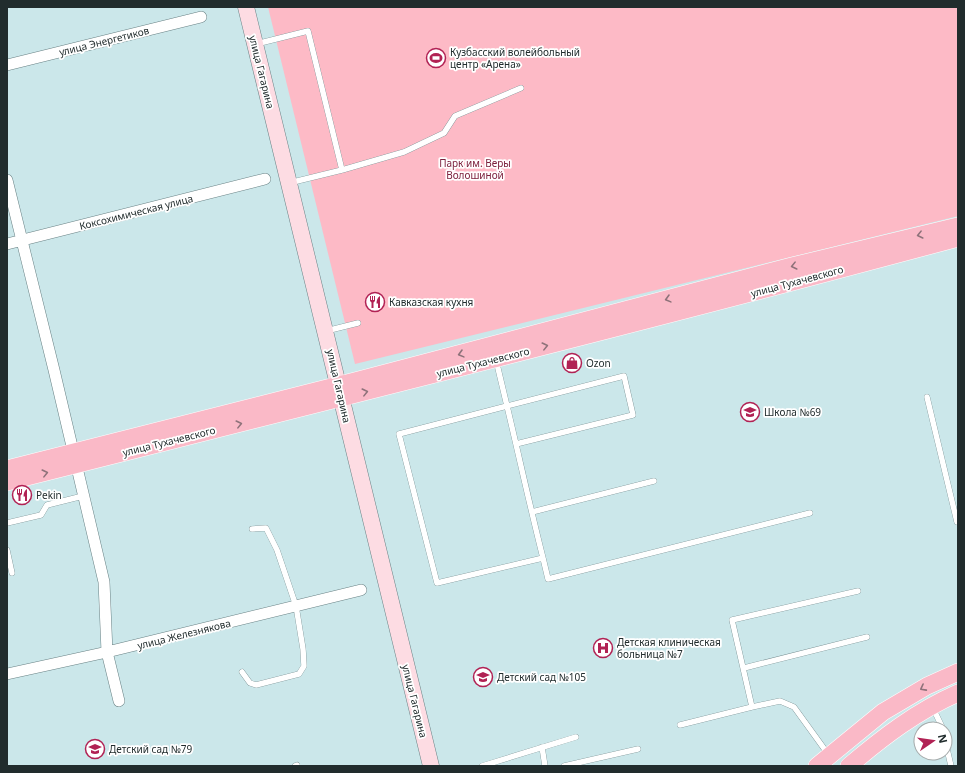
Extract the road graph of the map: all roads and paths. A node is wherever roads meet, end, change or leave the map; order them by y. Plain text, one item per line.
1 (246, 7) edge
2 (201, 17) dead end
3 (255, 44) junction
4 (7, 65) edge
5 (521, 88) dead end
6 (342, 170) junction
7 (265, 179) dead end
8 (7, 180) edge
9 (289, 183) junction
10 (958, 226) edge
11 (958, 238) edge
12 (22, 240) junction
13 (7, 244) edge
14 (358, 323) dead end
15 (325, 331) junction
16 (494, 352) junction
17 (340, 392) junction
18 (927, 397) dead end
19 (507, 406) junction
20 (516, 444) junction
21 (74, 458) junction
22 (7, 469) edge
23 (654, 481) dead end
24 (7, 482) edge
25 (83, 496) junction
26 (532, 512) junction
27 (810, 513) dead end
28 (957, 522) dead end
29 (7, 523) edge
30 (252, 528) dead end
31 (7, 550) edge
32 (543, 558) junction
33 (12, 573) dead end
34 (361, 590) dead end
35 (858, 591) dead end
36 (296, 606) junction
37 (867, 637) dead end
38 (108, 652) junction
39 (744, 668) junction
40 (242, 672) dead end
41 (958, 672) edge
42 (7, 674) edge
43 (958, 693) edge
44 (119, 701) dead end
45 (932, 706) junction
46 (752, 707) junction
47 (939, 721) edge
48 (680, 725) dead end
49 (576, 737) dead end
50 (542, 747) junction
51 (638, 749) dead end
52 (823, 761) edge
53 (484, 765) edge
54 (431, 766) edge
55 (545, 766) edge
56 (564, 766) edge
57 (849, 766) edge

1 - 3 street, улица Гагарина
2 - 4 street, улица Энергетиков
3 - 6 lane
3 - 9 street, улица Гагарина
5 - 6 lane
6 - 9 lane
7 - 12 street, Коксохимическая улица
8 - 12 street
9 - 15 street, улица Гагарина
10 -> 16 main road, улица Тухачевского
16 -> 11 main road, улица Тухачевского
12 - 13 street, Коксохимическая улица
12 - 21 street
14 - 15 lane
15 - 17 street, улица Гагарина
16 - 17 main road, улица Тухачевского
16 - 19 lane
17 - 21 main road, улица Тухачевского
17 - 54 street, улица Гагарина
18 - 28 lane
19 - 20 lane
19 - 20 lane
19 - 32 lane
20 - 26 lane
21 - 22 main road, улица Тухачевского
24 -> 21 main road, улица Тухачевского
21 - 25 street
23 - 26 lane
25 - 29 lane
25 - 38 street
26 - 32 lane
27 - 32 lane
30 - 36 lane
31 - 33 lane
34 - 36 street, улица Железнякова
35 - 39 lane
36 - 38 street, улица Железнякова
36 - 40 lane
37 - 39 lane
38 - 42 street, улица Железнякова
38 - 44 street
39 - 46 lane
41 -> 52 main road
43 - 45 main road
45 - 47 lane
45 - 57 main road
46 - 48 lane
46 - 52 lane
49 - 50 lane
50 - 53 lane
50 - 55 lane
51 - 56 lane

